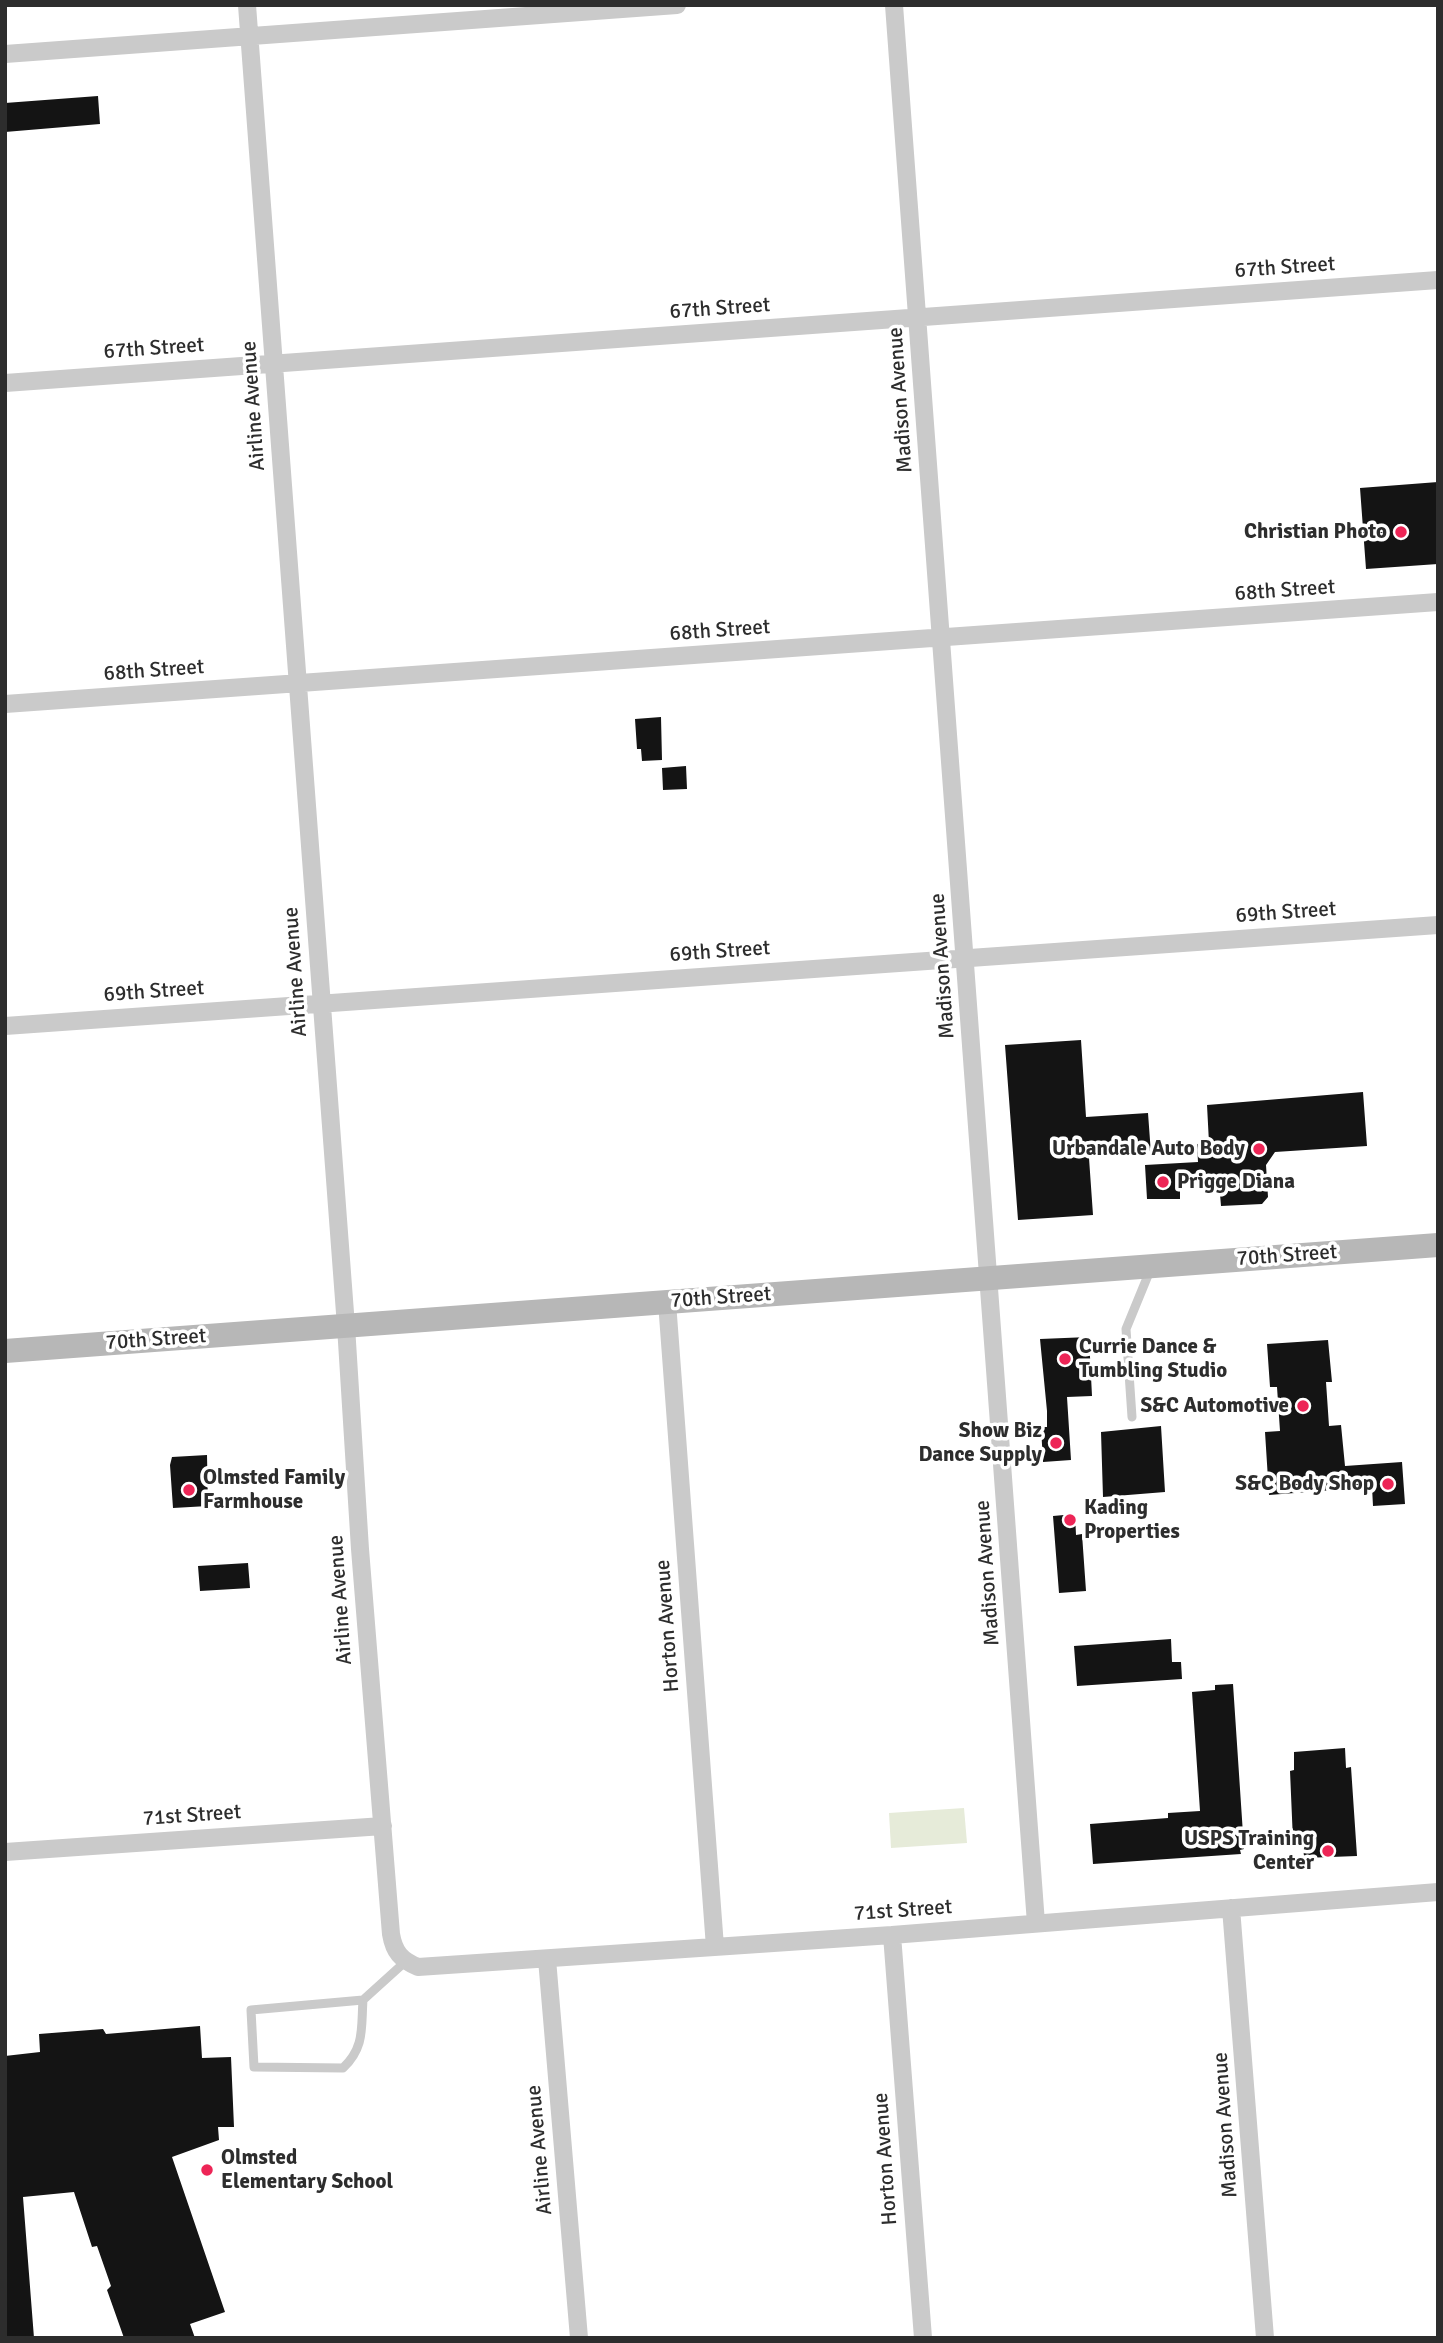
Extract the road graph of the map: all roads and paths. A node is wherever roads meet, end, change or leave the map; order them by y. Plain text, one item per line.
1 (247, 5) edge
2 (677, 5) edge
3 (894, 5) edge
4 (249, 36) junction
5 (5, 54) edge
6 (1438, 280) edge
7 (918, 317) junction
8 (274, 363) junction
9 (5, 383) edge
10 (1438, 602) edge
11 (941, 638) junction
12 (298, 684) junction
13 (5, 705) edge
14 (1438, 925) edge
15 (965, 958) junction
16 (321, 1003) junction
17 (5, 1026) edge
18 (1438, 1245) edge
19 (1152, 1266) junction
20 (989, 1278) junction
21 (667, 1302) junction
22 (345, 1326) junction
23 (5, 1351) edge
24 (1132, 1417) dead end
25 (383, 1826) junction
26 (5, 1852) edge
27 (1438, 1892) edge
28 (1231, 1908) junction
29 (1036, 1923) junction
30 (892, 1935) junction
31 (715, 1947) junction
32 (547, 1959) junction
33 (405, 1962) junction
34 (363, 2000) junction
35 (579, 2338) edge
36 (923, 2338) edge
37 (1265, 2338) edge

1 - 4 street, Airline Avenue
2 - 4 street
3 - 7 street, Madison Avenue
4 - 5 street
4 - 8 street, Airline Avenue
6 - 7 street, 67th Street
7 - 8 street, 67th Street
7 - 11 street, Madison Avenue
8 - 9 street, 67th Street
8 - 12 street, Airline Avenue
10 - 11 street, 68th Street
11 - 12 street, 68th Street
11 - 15 street, Madison Avenue
12 - 13 street, 68th Street
12 - 16 street, Airline Avenue
14 - 15 street, 69th Street
15 - 16 street, 69th Street
15 - 20 street, Madison Avenue
16 - 17 street, 69th Street
16 - 22 street, Airline Avenue
18 - 19 main road, 70th Street
19 - 20 main road, 70th Street
19 - 24 lane
20 - 21 main road, 70th Street
20 - 29 street, Madison Avenue
21 - 22 main road, 70th Street
21 - 31 street, Horton Avenue
22 - 23 main road, 70th Street
22 - 25 street, Airline Avenue
25 - 26 street, 71st Street
25 - 33 street, Airline Avenue
27 - 28 street, 71st Street
28 - 29 street, 71st Street
28 - 37 street, Madison Avenue
29 - 30 street, 71st Street
30 - 31 street, 71st Street
30 - 36 street, Horton Avenue
31 - 32 street, 71st Street
32 - 33 street, 71st Street
32 - 35 street, Airline Avenue
33 - 34 lane
34 - 34 lane

